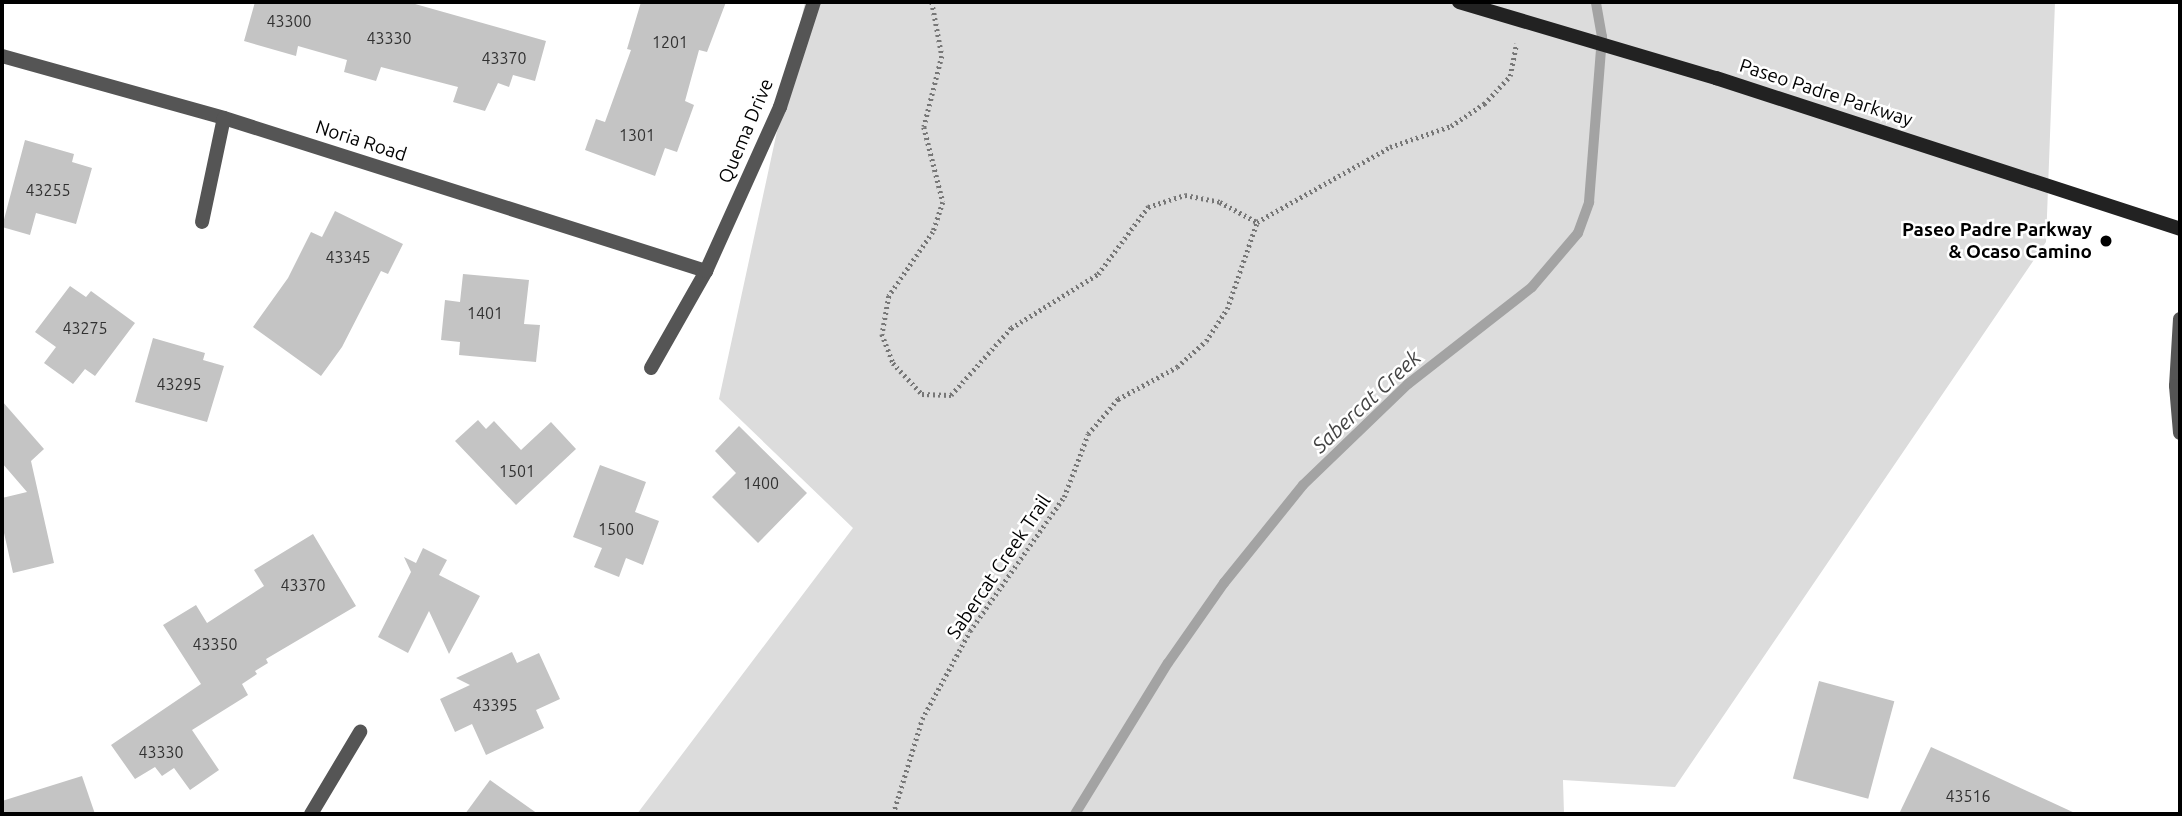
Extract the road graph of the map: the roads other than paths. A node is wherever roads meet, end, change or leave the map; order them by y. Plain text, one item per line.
1 (814, 2) edge
2 (1458, 2) edge
3 (2, 56) edge
4 (224, 118) junction
5 (202, 222) dead end
6 (2180, 229) edge
7 (706, 271) junction
8 (2180, 319) edge
9 (651, 368) dead end
10 (2180, 433) edge
11 (360, 732) dead end
12 (311, 814) edge

1 - 7 street, Quema Drive
2 - 6 main road, Paseo Padre Parkway, bridge
3 - 4 street, Noria Road
4 - 5 street
4 - 7 street, Noria Road
7 - 9 street, Quema Drive
8 - 10 street
11 - 12 street

